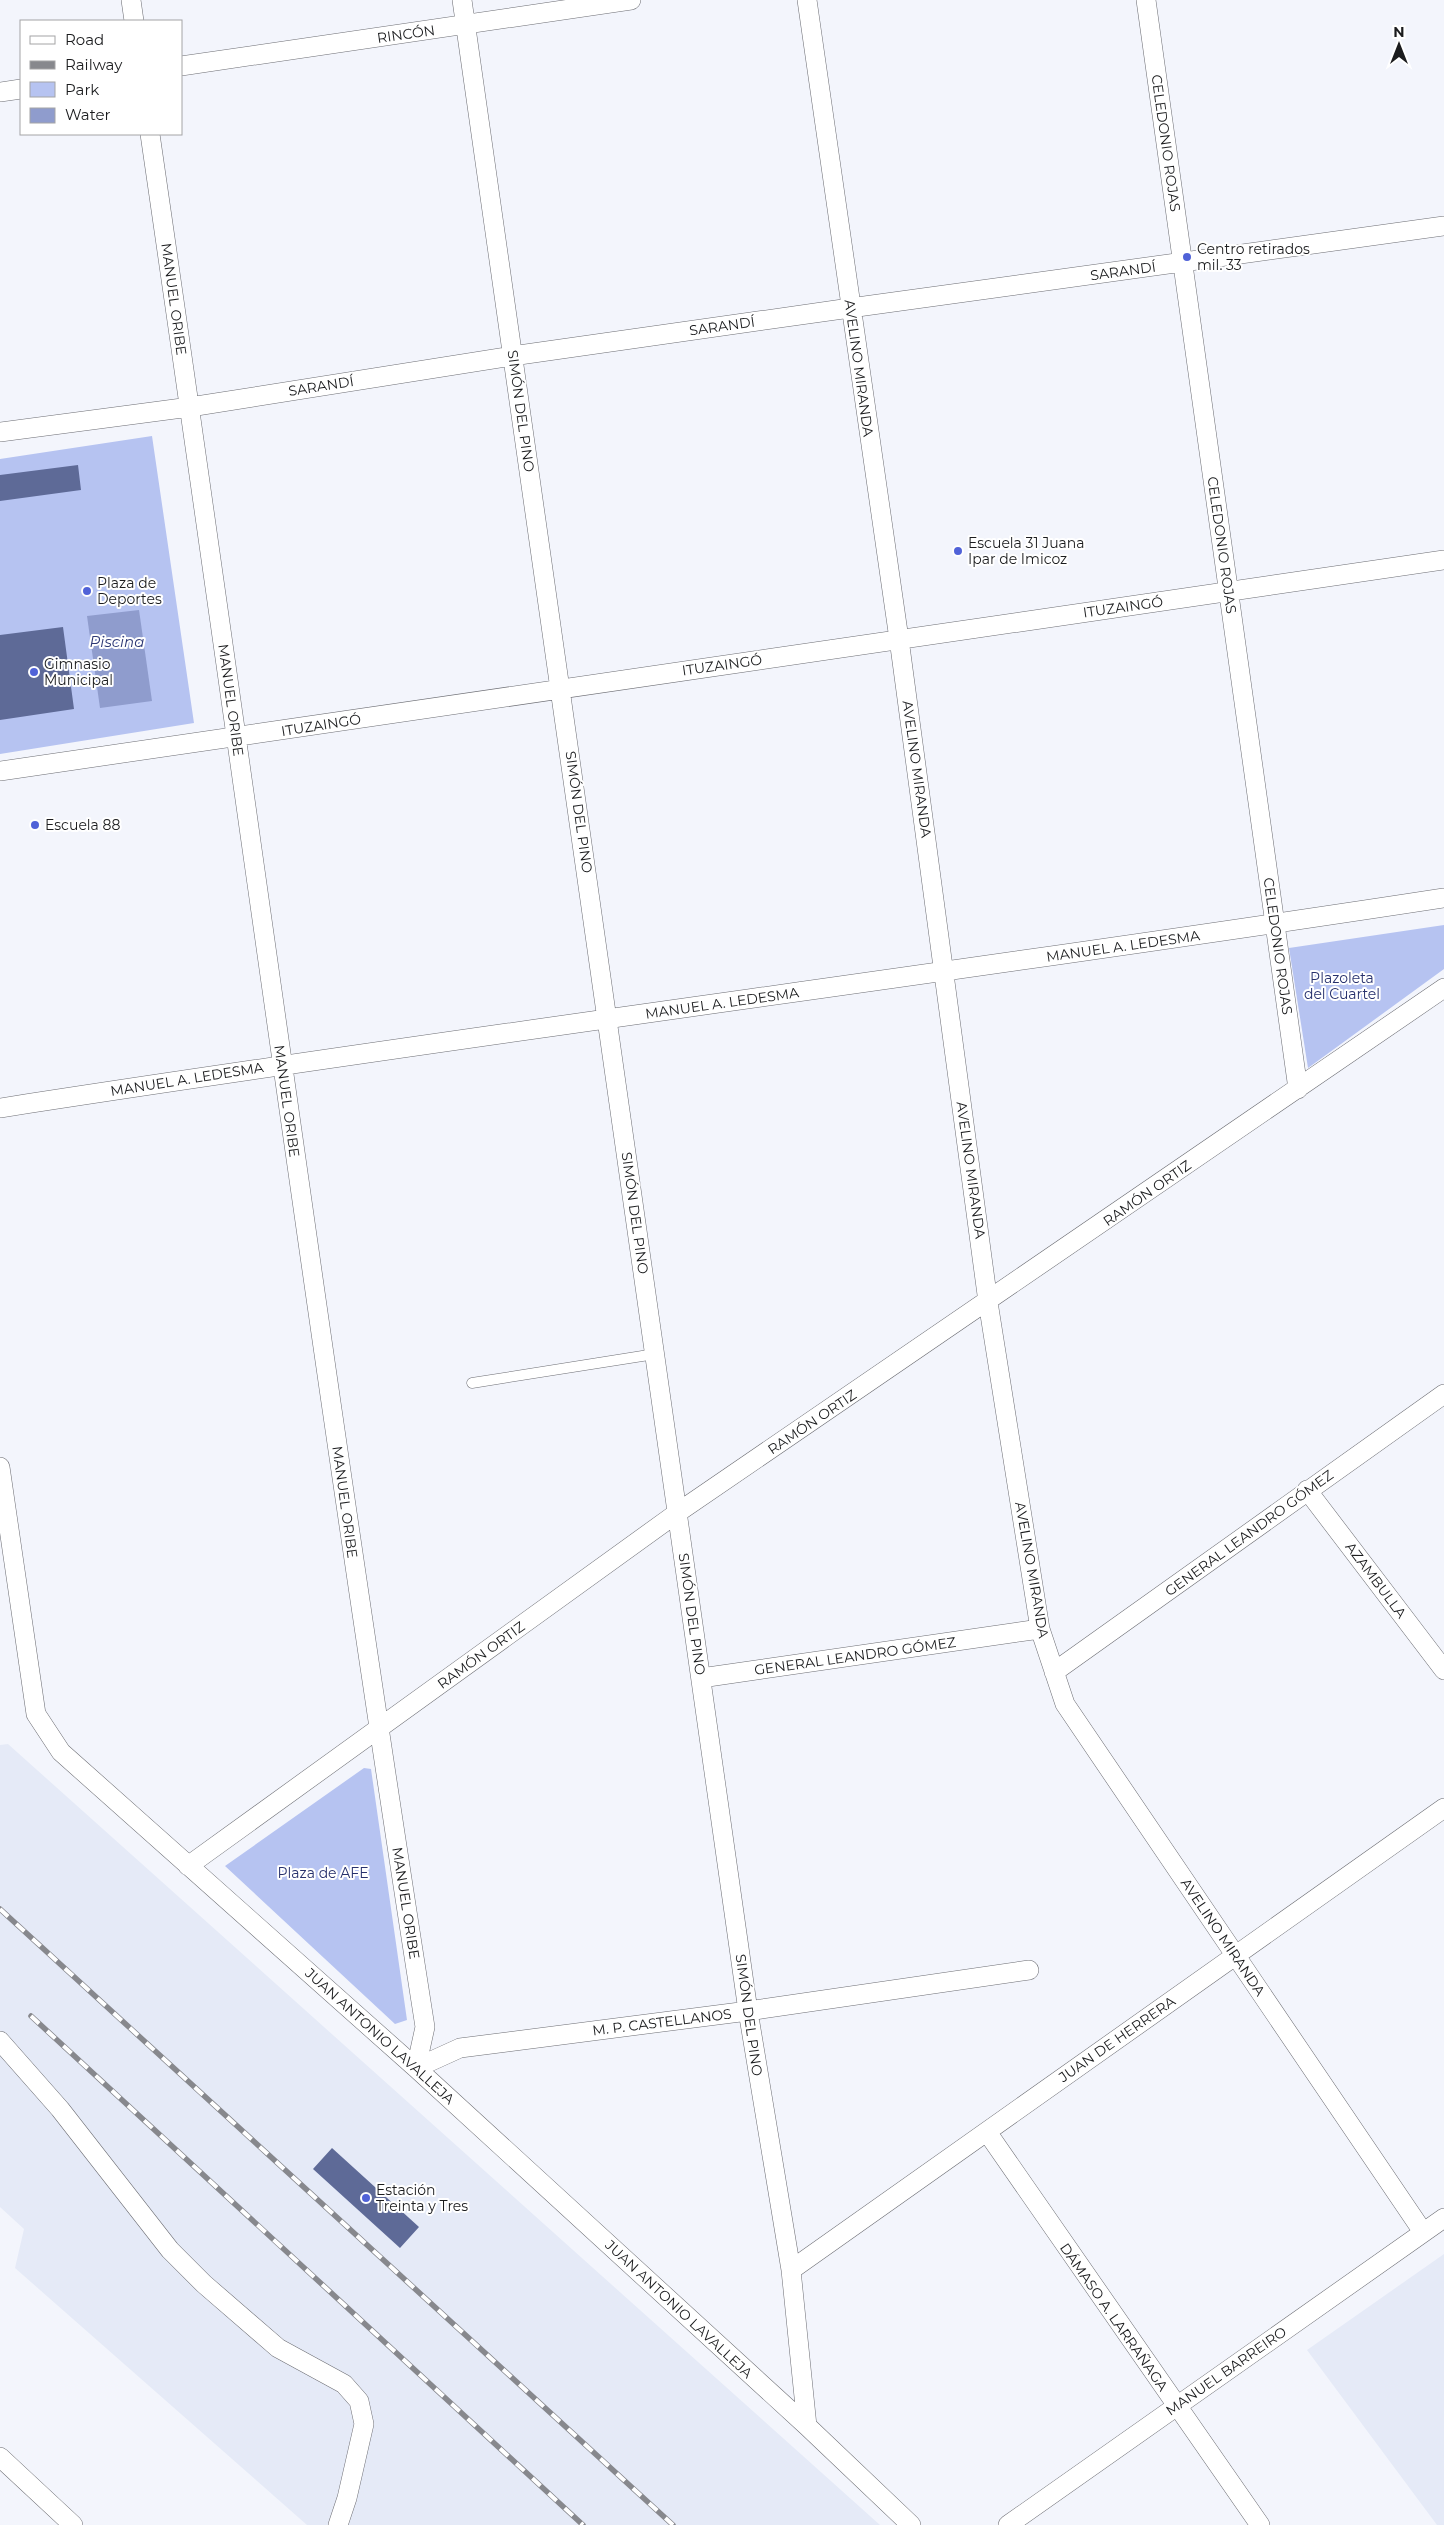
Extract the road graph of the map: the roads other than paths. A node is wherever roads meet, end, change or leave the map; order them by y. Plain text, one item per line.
1 (131, 0) edge
2 (462, 0) edge
3 (631, 0) edge
4 (807, 0) edge
5 (1146, 0) edge
6 (134, 20) edge
7 (466, 26) junction
8 (182, 66) edge
9 (20, 89) edge
10 (0, 92) edge
11 (150, 135) edge
12 (1444, 226) edge
13 (1182, 263) junction
14 (850, 308) junction
15 (512, 356) junction
16 (190, 407) junction
17 (0, 432) edge
18 (1444, 560) edge
19 (1228, 591) junction
20 (899, 640) junction
21 (562, 687) junction
22 (236, 738) junction
23 (0, 771) edge
24 (1444, 898) edge
25 (1275, 924) junction
26 (944, 972) junction
27 (1444, 988) edge
28 (607, 1019) junction
29 (282, 1064) junction
30 (1298, 1089) junction
31 (0, 1108) edge
32 (988, 1302) junction
33 (655, 1354) junction
34 (472, 1383) dead end
35 (1444, 1394) edge
36 (0, 1467) edge
37 (1307, 1490) junction
38 (678, 1513) junction
39 (1040, 1629) junction
40 (1444, 1670) edge
41 (1054, 1672) junction
42 (701, 1678) junction
43 (378, 1729) junction
44 (1444, 1808) edge
45 (188, 1866) junction
46 (1236, 1956) junction
47 (1029, 1970) dead end
48 (748, 2011) junction
49 (0, 2041) edge
50 (416, 2068) junction
51 (987, 2132) junction
52 (1444, 2218) edge
53 (1423, 2232) junction
54 (791, 2270) junction
55 (1176, 2406) junction
56 (807, 2426) junction
57 (0, 2458) edge
58 (73, 2525) edge
59 (338, 2525) edge
60 (911, 2525) edge
61 (1008, 2525) edge
62 (1260, 2525) edge

1 - 6 street
2 - 7 street, SIMÓN DEL PINO
3 - 7 street, RINCÓN
4 - 14 street, AVELINO MIRANDA
5 - 13 street, CELEDONIO ROJAS
7 - 8 street, RINCÓN
7 - 15 street, SIMÓN DEL PINO
9 - 10 street
11 - 16 street, MANUEL ORIBE
12 - 13 street, SARANDÍ
13 - 14 street, SARANDÍ
13 - 19 street, CELEDONIO ROJAS
14 - 15 street, SARANDÍ
14 - 20 street, AVELINO MIRANDA
15 - 16 street, SARANDÍ
15 - 21 street, SIMÓN DEL PINO
16 - 17 street, SARANDÍ
16 - 22 street, MANUEL ORIBE
18 - 19 street, ITUZAINGÓ
19 - 20 street, ITUZAINGÓ
19 - 25 street, CELEDONIO ROJAS
20 - 21 street, ITUZAINGÓ
20 - 26 street, AVELINO MIRANDA
21 - 22 street, ITUZAINGÓ
21 - 28 street, SIMÓN DEL PINO
22 - 23 street, ITUZAINGÓ
22 - 29 street, MANUEL ORIBE
24 - 25 street, MANUEL A. LEDESMA
25 - 26 street, MANUEL A. LEDESMA
25 - 30 street, CELEDONIO ROJAS
26 - 28 street, MANUEL A. LEDESMA
26 - 32 street, AVELINO MIRANDA
27 - 30 street, RAMÓN ORTIZ
28 - 29 street, MANUEL A. LEDESMA
28 - 33 street, SIMÓN DEL PINO
29 - 31 street, MANUEL A. LEDESMA
29 - 43 street, MANUEL ORIBE
30 - 32 street, RAMÓN ORTIZ
32 - 38 street, RAMÓN ORTIZ
32 - 39 street, AVELINO MIRANDA
33 - 34 lane
33 - 38 street, SIMÓN DEL PINO
35 - 37 street, GENERAL LEANDRO GÓMEZ
36 - 45 street, JUAN ANTONIO LAVALLEJA
37 - 40 street, AZAMBULLA
37 - 41 street, GENERAL LEANDRO GÓMEZ
38 - 42 street, SIMÓN DEL PINO
38 - 43 street, RAMÓN ORTIZ
39 - 41 street, AVELINO MIRANDA
39 - 42 street, GENERAL LEANDRO GÓMEZ
41 - 46 street, AVELINO MIRANDA
42 - 48 street, SIMÓN DEL PINO
43 - 45 street, RAMÓN ORTIZ
43 - 50 street, MANUEL ORIBE
44 - 46 street, JUAN DE HERRERA
45 - 50 street, JUAN ANTONIO LAVALLEJA
46 - 51 street, JUAN DE HERRERA
46 - 53 street, AVELINO MIRANDA
47 - 48 street, M. P. CASTELLANOS
48 - 50 street, M. P. CASTELLANOS
48 - 54 street, SIMÓN DEL PINO
49 - 59 street
50 - 56 street, JUAN ANTONIO LAVALLEJA
51 - 54 street, JUAN DE HERRERA
51 - 55 street, DÁMASO A. LARRAÑAGA
52 - 53 street, MANUEL BARREIRO
53 - 55 street, MANUEL BARREIRO
54 - 56 street, SIMÓN DEL PINO
55 - 61 street, MANUEL BARREIRO
55 - 62 street, DÁMASO A. LARRAÑAGA
56 - 60 street, JUAN ANTONIO LAVALLEJA
57 - 58 street

